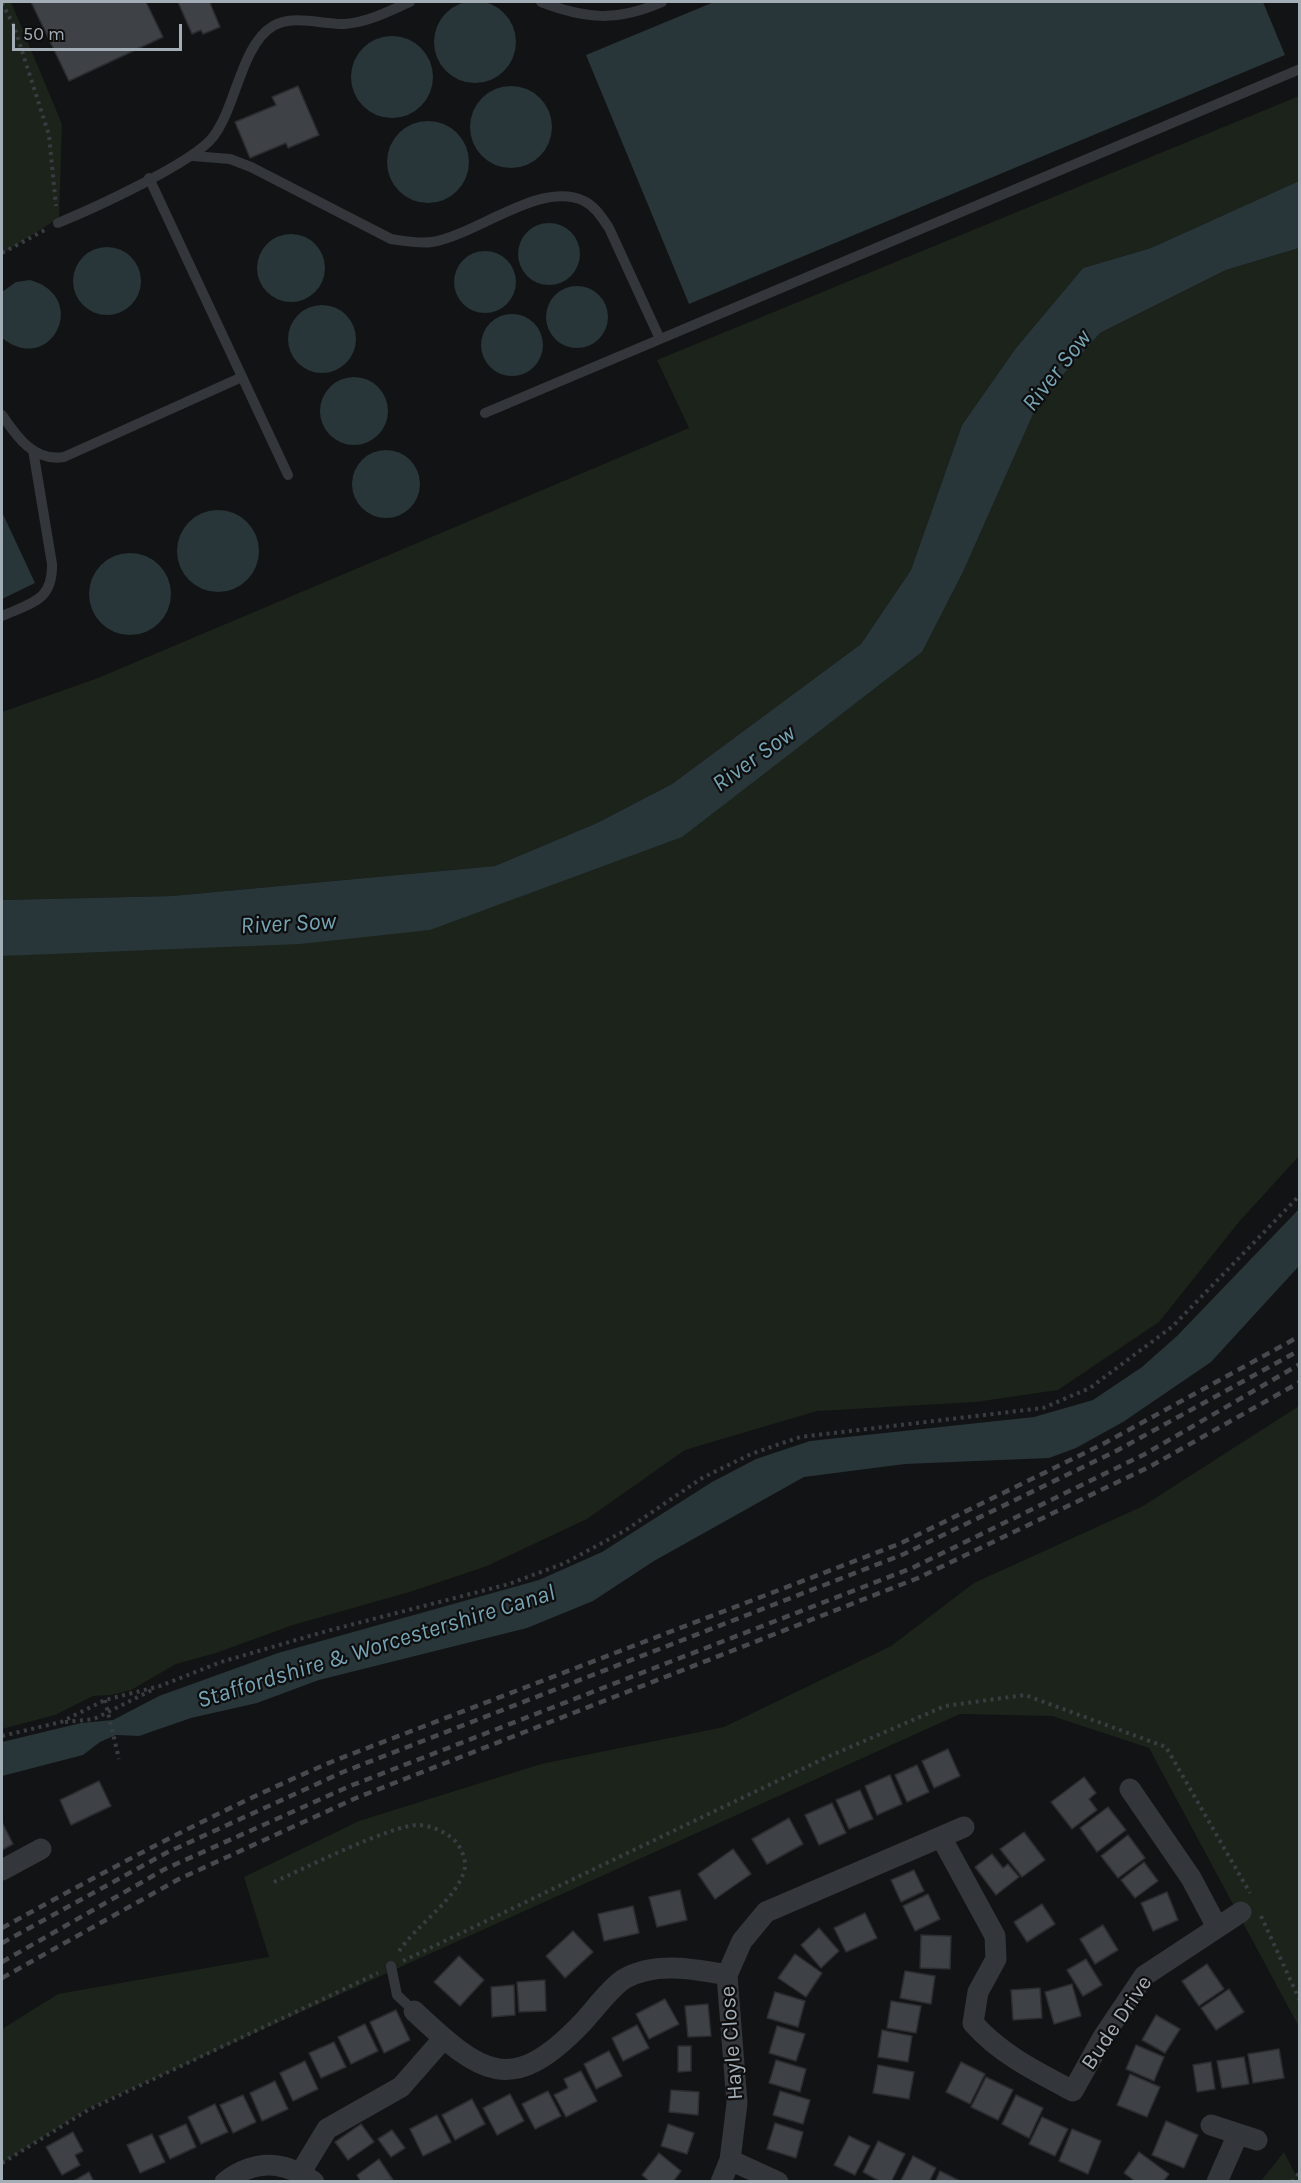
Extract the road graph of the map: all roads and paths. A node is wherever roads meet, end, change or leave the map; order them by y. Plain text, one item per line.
1 (410, 2) edge
2 (542, 2) edge
3 (662, 2) edge
4 (2, 3) edge
5 (1299, 69) edge
6 (193, 156) junction
7 (149, 178) junction
8 (58, 223) junction
9 (2, 253) edge
10 (660, 339) junction
11 (242, 377) junction
12 (485, 413) dead end
13 (2, 415) edge
14 (33, 450) junction
15 (288, 475) dead end
16 (2, 616) edge
17 (1299, 1195) edge
18 (160, 1686) junction
19 (105, 1701) junction
20 (61, 1722) junction
21 (2, 1736) edge
22 (119, 1759) dead end
23 (1130, 1789) dead end
24 (964, 1827) dead end
25 (941, 1837) junction
26 (41, 1849) dead end
27 (2, 1870) edge
28 (274, 1882) dead end
29 (1251, 1908) junction
30 (1217, 1927) junction
31 (391, 1966) junction
32 (727, 1975) junction
33 (1299, 2001) edge
34 (414, 2011) joint
35 (444, 2038) junction
36 (1211, 2125) dead end
37 (730, 2160) junction
38 (2, 2163) edge
39 (1299, 2172) edge
40 (307, 2177) edge
41 (225, 2181) edge
42 (721, 2181) edge
43 (778, 2181) edge
44 (1217, 2181) edge
45 (1292, 2181) edge

1 - 6 lane
2 - 3 lane
4 - 8 path
5 - 10 lane
6 - 7 lane
6 - 10 lane
7 - 8 lane
7 - 11 lane
8 - 9 path
10 - 12 lane
11 - 14 lane
11 - 15 lane
13 - 14 lane
14 - 16 lane
17 - 18 path
18 - 19 path
18 - 20 path
19 - 20 path
19 - 22 path, bridge
20 - 21 path
23 - 30 street
24 - 25 street, Hayle Close
25 - 30 street, Bude Drive
25 - 32 street, Hayle Close
26 - 27 street
28 - 31 path
29 - 30 street, Bude Drive
29 - 31 path
29 - 33 path
31 - 34 lane
31 - 38 path
32 - 35 street
32 - 37 street, Hayle Close
34 - 35 street
35 - 40 street
36 - 44 street
37 - 42 street, Hayle Close
37 - 43 street
39 - 45 path
40 - 41 street

